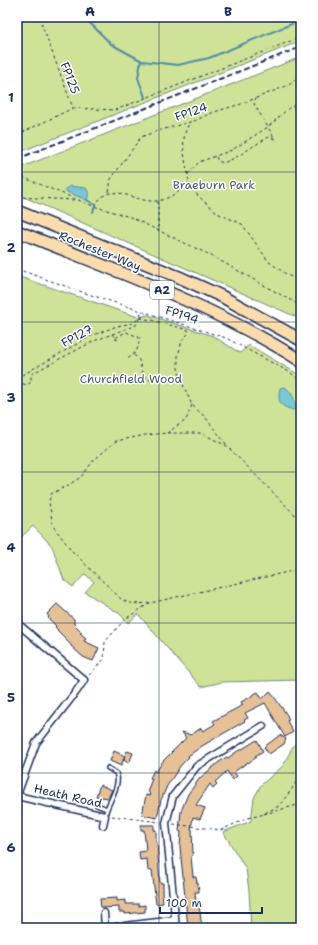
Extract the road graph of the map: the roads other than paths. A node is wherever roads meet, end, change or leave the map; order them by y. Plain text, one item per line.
1 (17, 211) edge
2 (17, 231) edge
3 (301, 340) edge
4 (301, 360) edge
5 (17, 623) edge
6 (263, 726) dead end
7 (108, 768) dead end
8 (17, 795) edge
9 (97, 805) dead end
10 (107, 809) junction
11 (105, 816) junction
12 (102, 825) dead end
13 (104, 913) dead end
14 (175, 920) junction
15 (106, 928) edge
16 (176, 928) edge

1 - 3 highway, Rochester Way / A2
2 - 4 highway, Rochester Way / A2
5 - 8 street
6 - 14 street
7 - 10 lane
8 - 11 street, Heath Road
9 - 10 lane
10 - 11 lane
11 - 12 street, Heath Road
13 - 15 street
14 - 15 street
14 - 16 street

